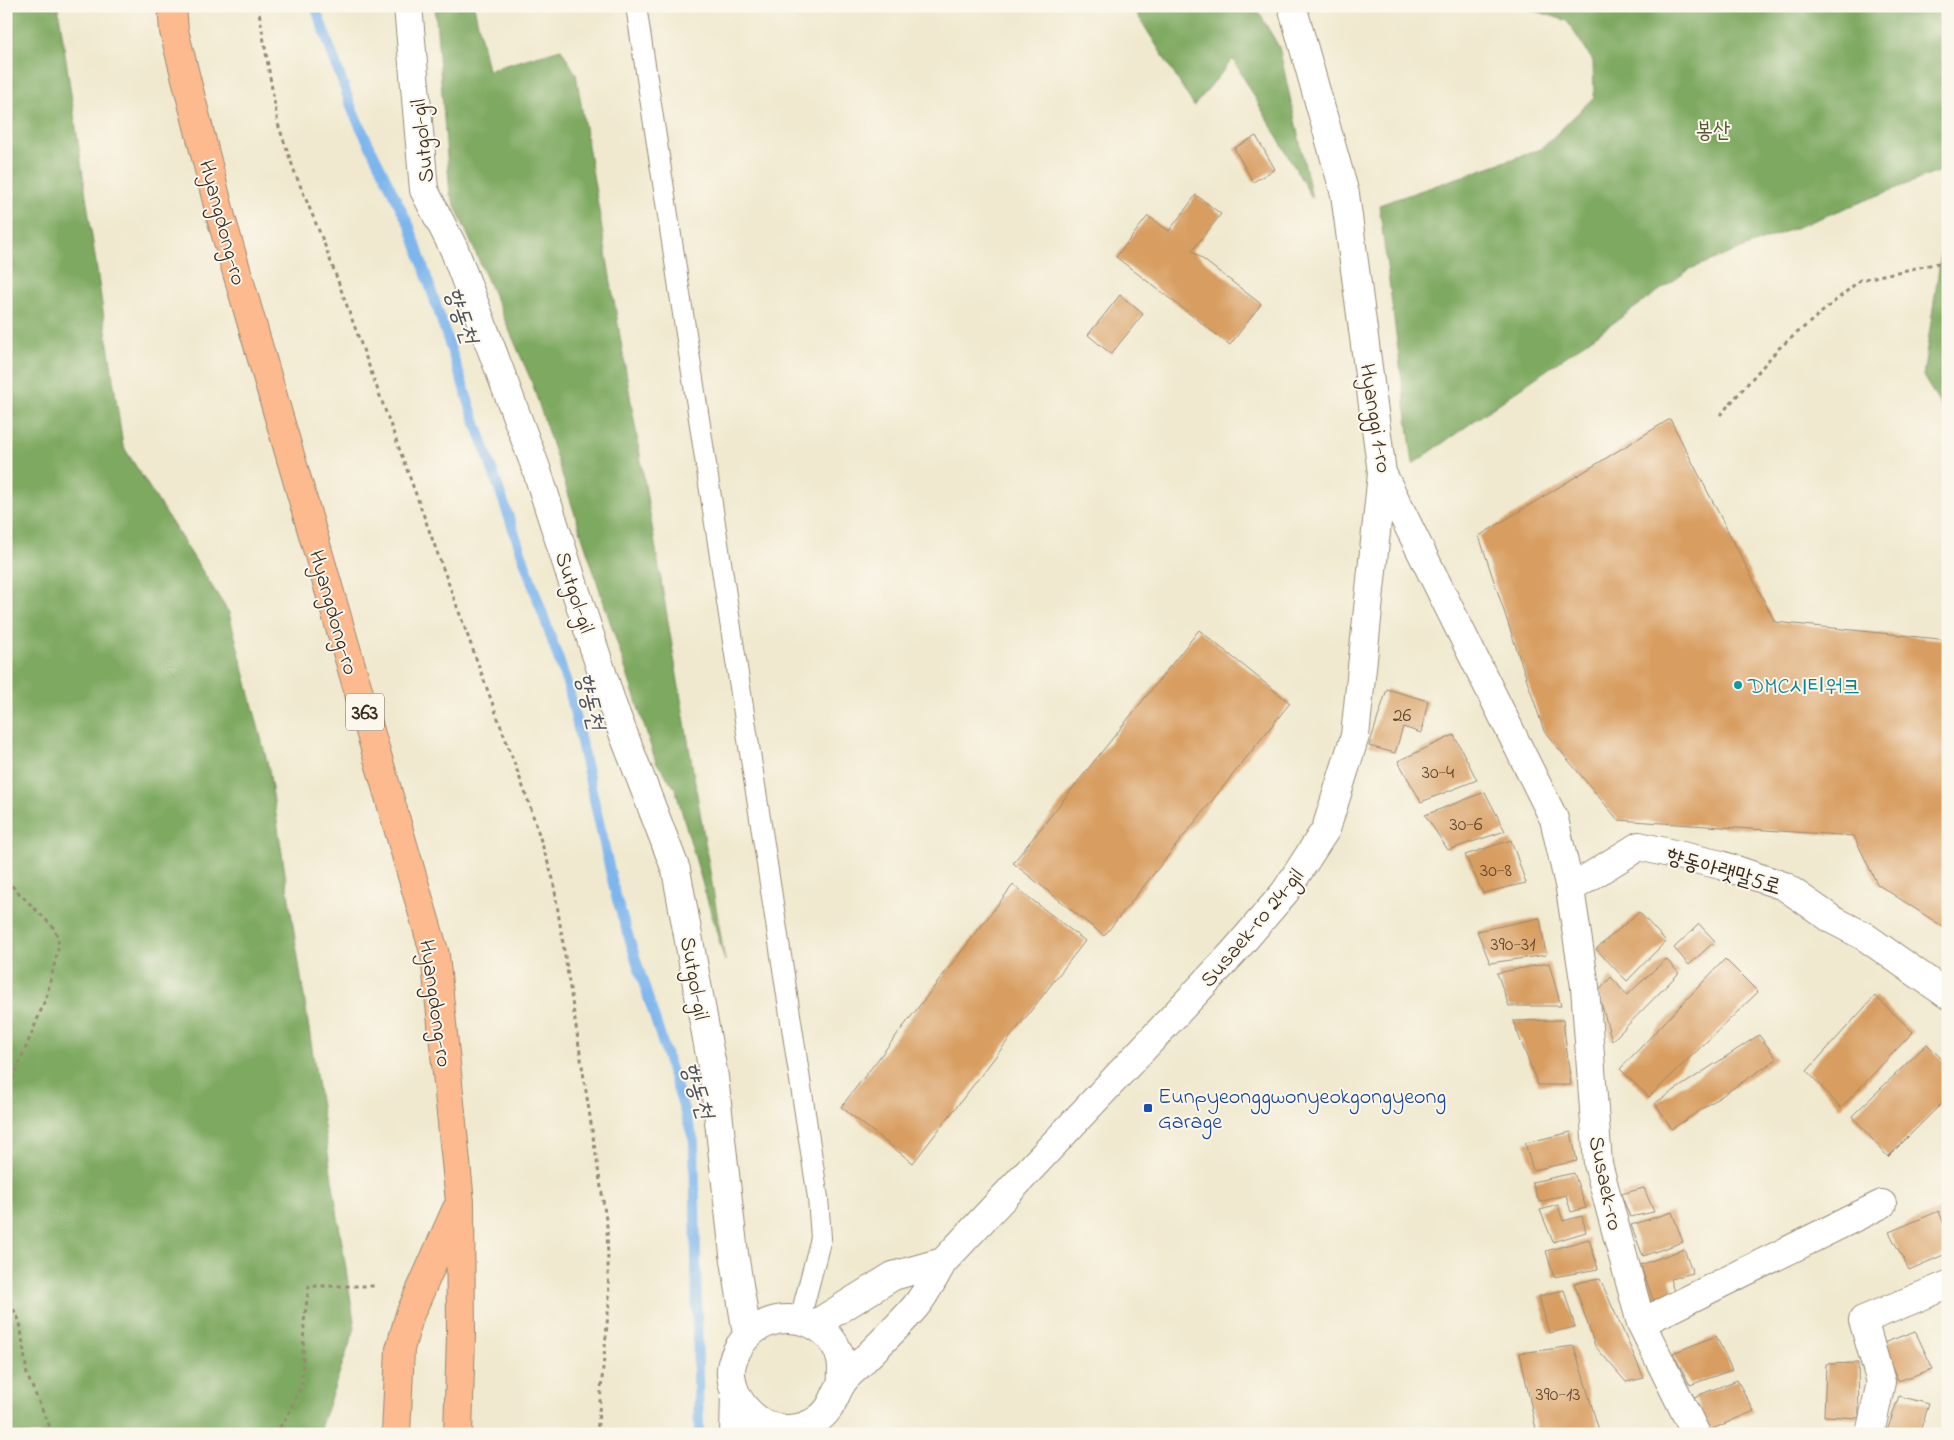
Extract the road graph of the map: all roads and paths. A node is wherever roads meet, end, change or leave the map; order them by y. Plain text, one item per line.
1 (172, 6) edge
2 (258, 6) edge
3 (408, 6) edge
4 (636, 6) edge
5 (1292, 6) edge
6 (1948, 261) edge
7 (1720, 416) dead end
8 (1382, 473) junction
9 (6, 880) edge
10 (1570, 889) junction
11 (1948, 995) edge
12 (6, 1116) edge
13 (460, 1202) junction
14 (1882, 1204) dead end
15 (943, 1262) junction
16 (1948, 1285) edge
17 (377, 1286) dead end
18 (6, 1295) edge
19 (807, 1322) junction
20 (1642, 1323) junction
21 (747, 1334) junction
22 (842, 1383) junction
23 (735, 1394) junction
24 (816, 1427) edge
25 (53, 1434) edge
26 (275, 1434) edge
27 (396, 1434) edge
28 (458, 1434) edge
29 (597, 1434) edge
30 (734, 1434) edge
31 (1696, 1434) edge
32 (1870, 1434) edge

1 - 13 main road, Hyangdong-ro / 363
2 - 29 path
3 - 21 street, Sutgol-gil
4 - 19 lane
5 - 8 street, Hyanggi 1-ro
6 - 7 path
8 - 10 street, Hyanggi 1-ro
8 - 15 street, Susaek-ro 24-gil
9 - 12 path
10 - 11 street, 향동아랫말5로
10 - 20 street, Susaek-ro
13 - 27 main road
13 - 28 main road, Hyangdong-ro / 363
14 - 20 street
15 - 19 street, Susaek-ro 24-gil
15 - 22 street, Susaek-ro 24-gil
16 - 32 street
17 - 26 path
18 - 25 path
19 - 21 street, Susaek-ro 24-gil
19 - 22 street, Susaek-ro 24-gil
20 - 31 street, Susaek-ro
21 - 23 street, Susaek-ro 24-gil
22 - 24 street, Susaek-ro 24-gil
23 - 24 street, Susaek-ro 24-gil
23 - 30 street, Susaek-ro 24-gil

